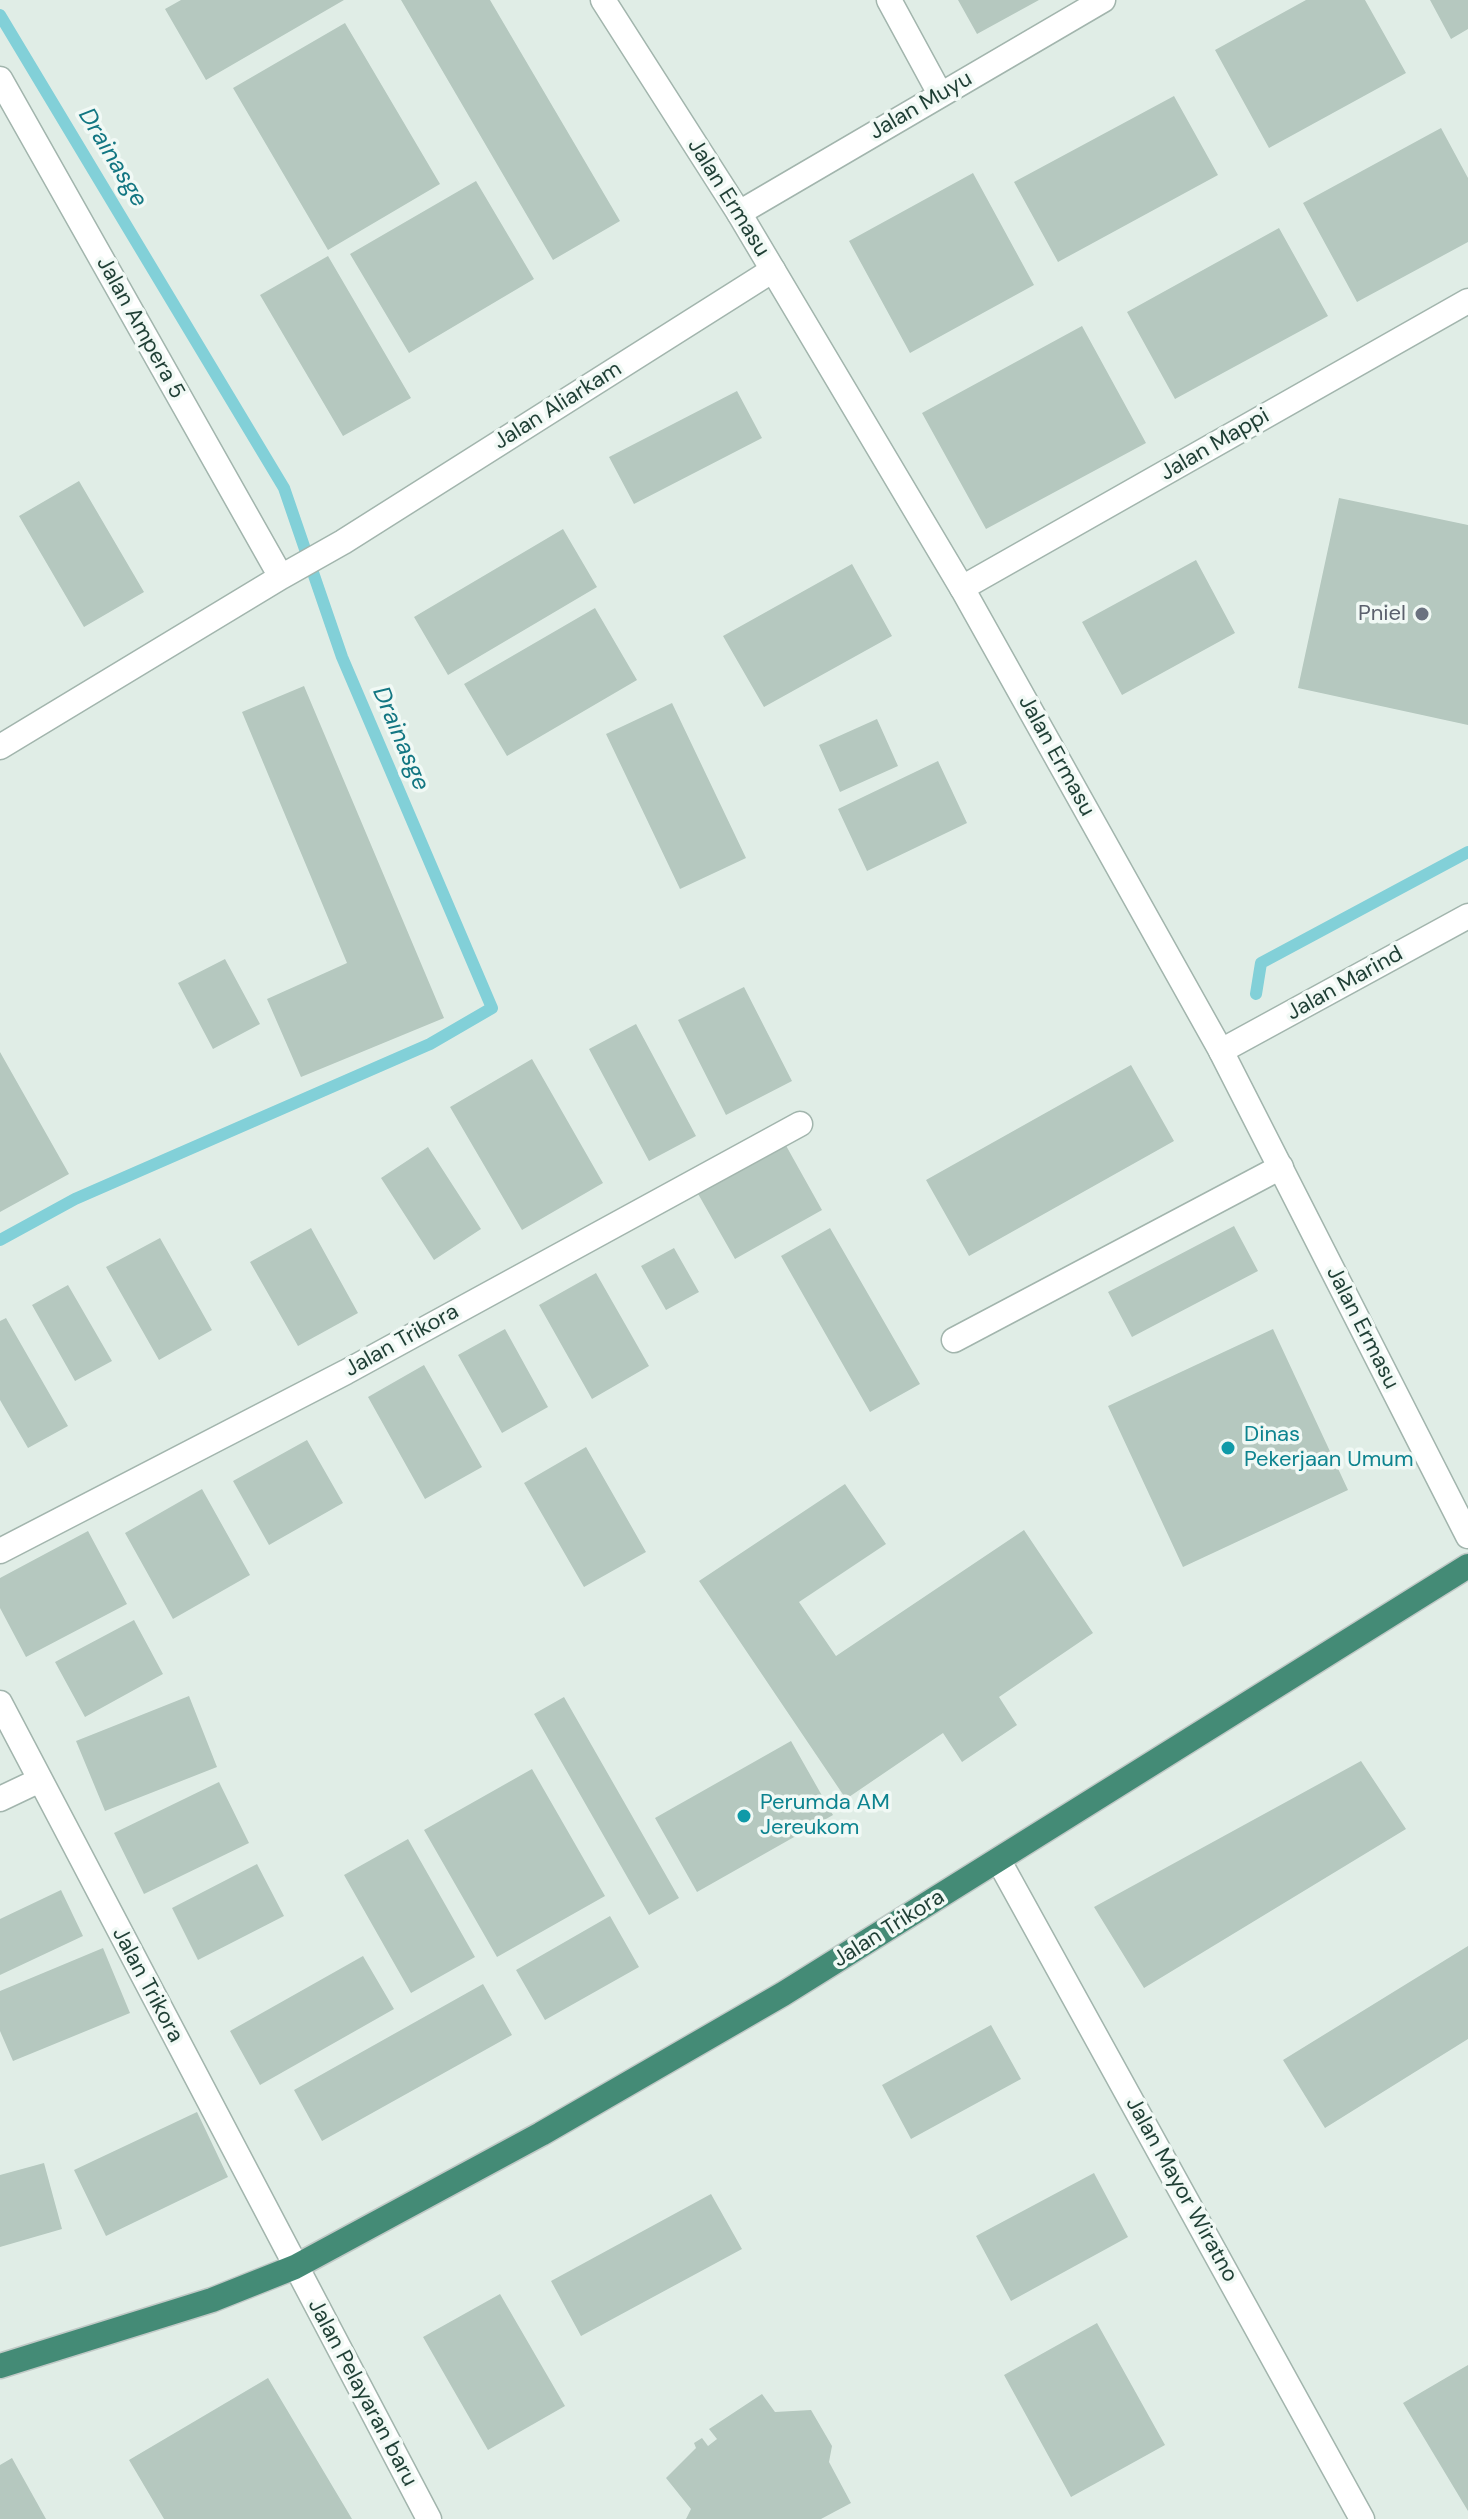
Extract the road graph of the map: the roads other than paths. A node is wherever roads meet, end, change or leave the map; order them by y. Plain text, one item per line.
1 (603, 0) edge
2 (889, 0) edge
3 (1103, 0) edge
4 (0, 79) edge
5 (940, 94) junction
6 (739, 213) junction
7 (773, 270) junction
8 (1468, 301) edge
9 (290, 571) junction
10 (962, 588) junction
11 (0, 747) edge
12 (1468, 916) edge
13 (1221, 1051) junction
14 (800, 1124) dead end
15 (1281, 1167) junction
16 (954, 1340) dead end
17 (1468, 1536) edge
18 (0, 1551) edge
19 (1468, 1566) edge
20 (0, 1703) edge
21 (40, 1780) junction
22 (0, 1799) edge
23 (999, 1861) junction
24 (295, 2267) junction
25 (0, 2366) edge
26 (429, 2519) edge
27 (1362, 2519) edge

1 - 6 street, Jalan Ermasu
2 - 5 street
3 - 5 street, Jalan Muyu
4 - 9 street, Jalan Ampera 5
5 - 6 street, Jalan Muyu
6 - 7 street, Jalan Ermasu
7 - 9 street, Jalan Aliarkam
7 - 10 street, Jalan Ermasu
8 - 10 street, Jalan Mappi
9 - 11 street
10 - 13 street, Jalan Ermasu
12 - 13 street, Jalan Marind
13 - 15 street, Jalan Ermasu
14 - 18 street, Jalan Trikora
15 - 16 street
15 - 17 street, Jalan Ermasu
19 - 23 highway, Jalan Trikora
20 - 21 street, Jalan Trikora
21 - 22 street
21 - 24 street, Jalan Trikora
23 - 24 highway, Jalan Trikora
23 - 27 street, Jalan Mayor Wiratno
24 - 25 highway, Jalan Trikora
24 - 26 street, Jalan Pelayaran baru

